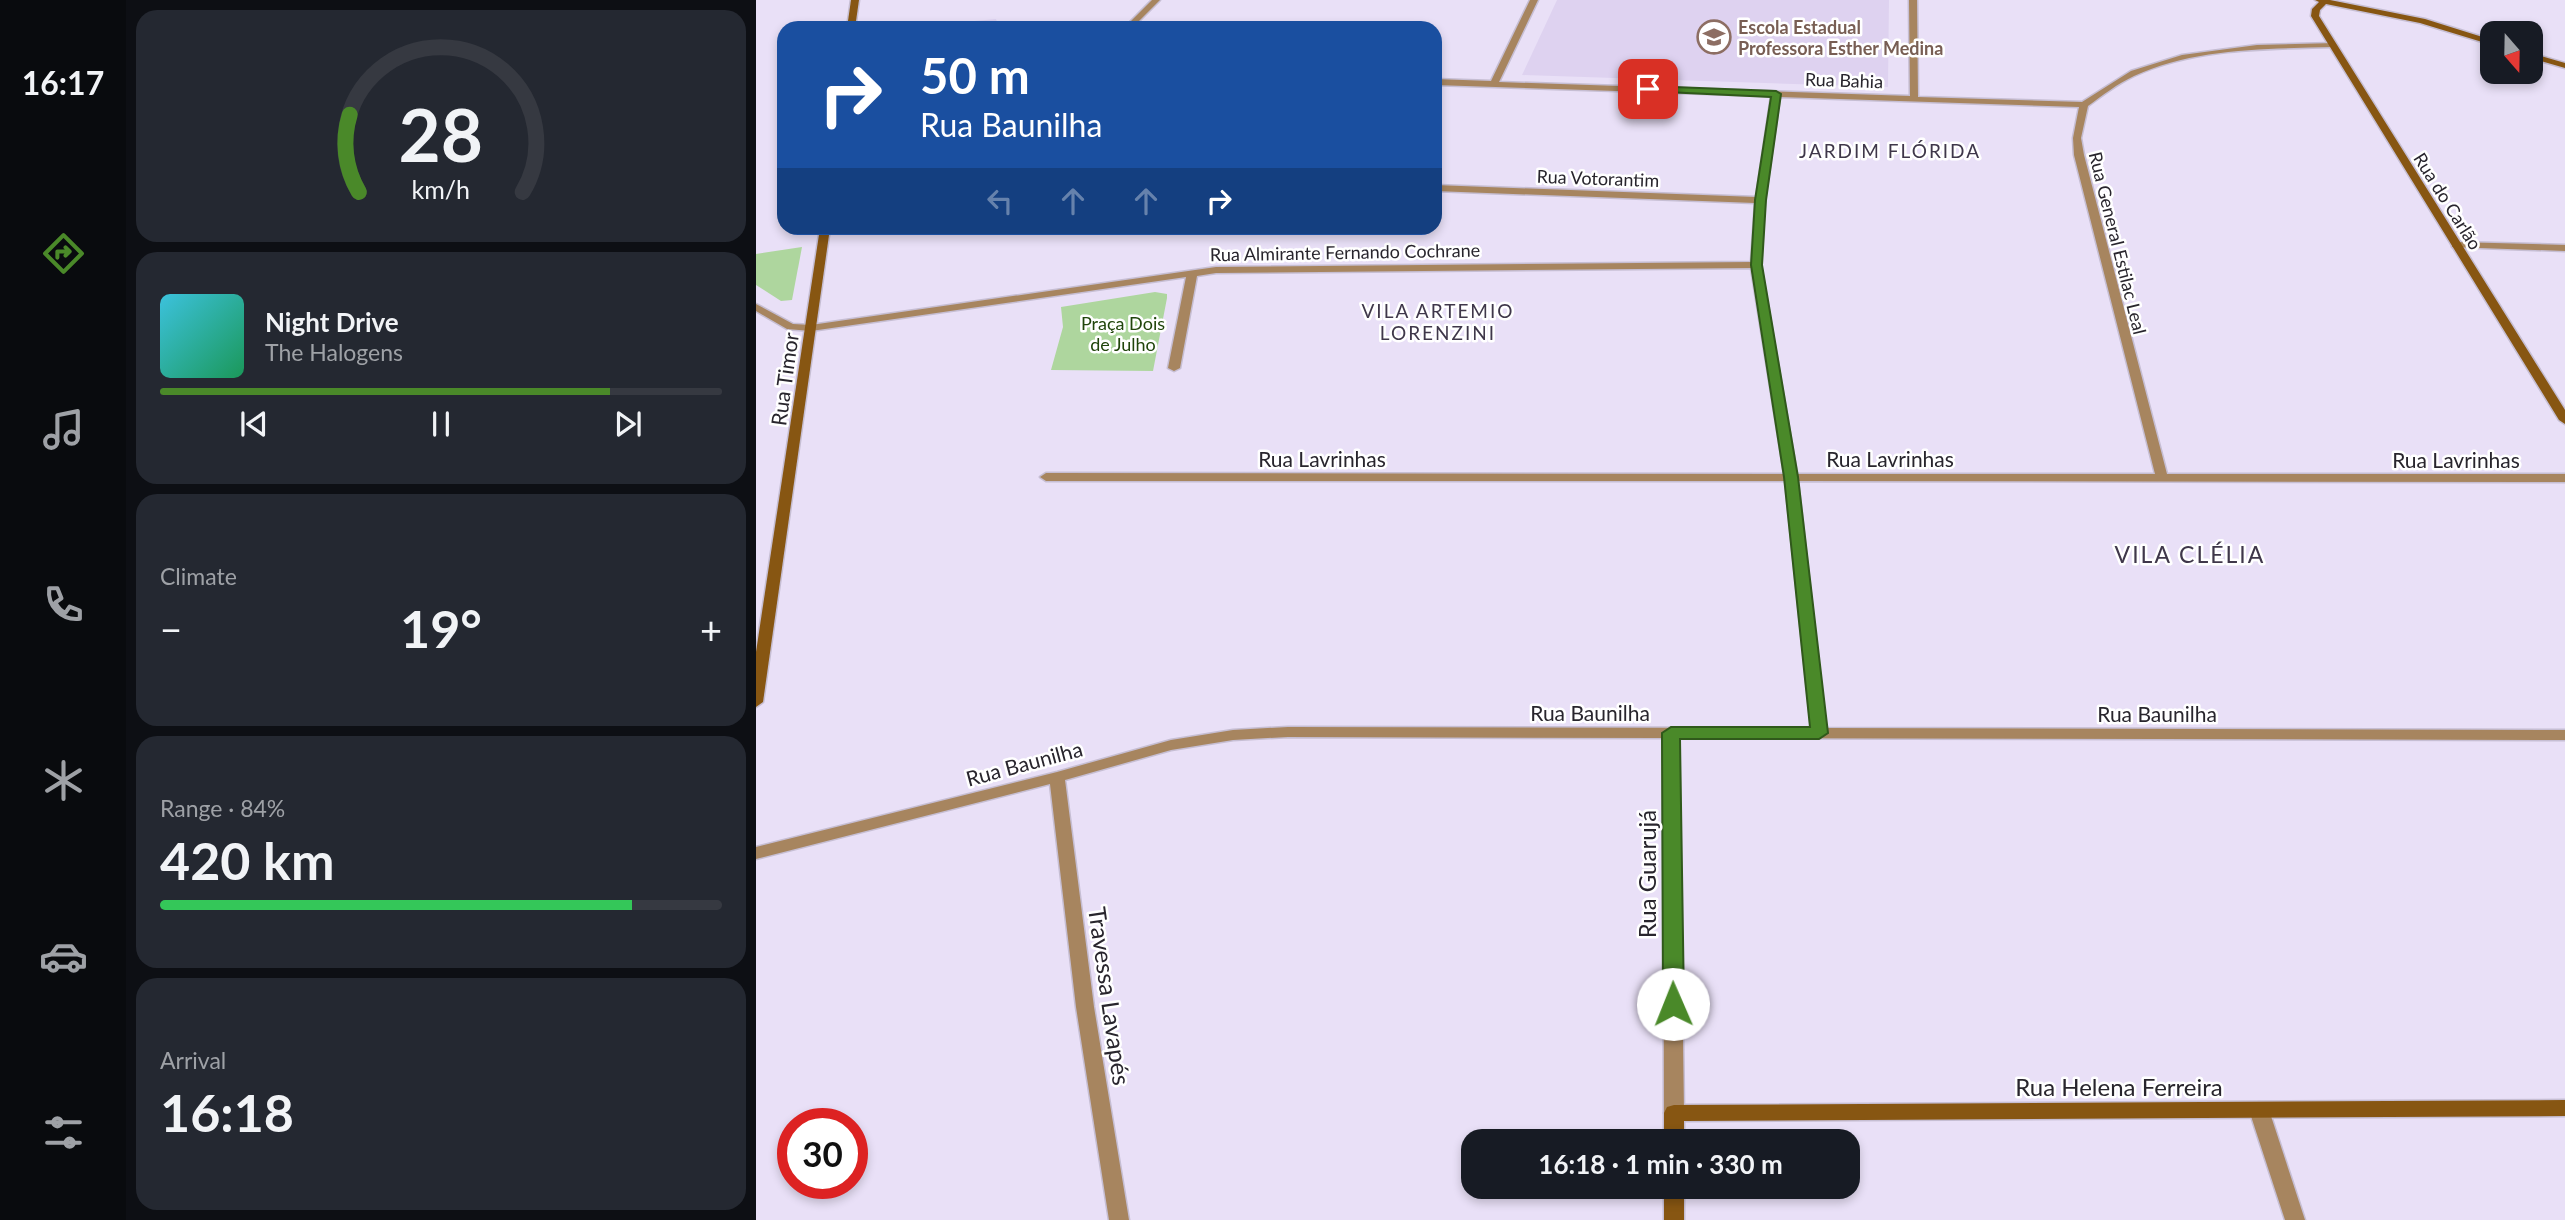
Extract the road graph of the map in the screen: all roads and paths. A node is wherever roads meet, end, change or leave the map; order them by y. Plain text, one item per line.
1 (855, 0) edge
2 (1156, 0) edge
3 (1534, 0) edge
4 (1913, 0) edge
5 (2324, 0) edge
6 (852, 21) edge
7 (1135, 21) edge
8 (2480, 39) edge
9 (2332, 45) junction
10 (2543, 59) edge
11 (2565, 66) edge
12 (1442, 82) edge
13 (1494, 84) junction
14 (1776, 94) junction
15 (1914, 99) junction
16 (2084, 105) junction
17 (1442, 188) edge
18 (1760, 200) junction
19 (824, 235) edge
20 (2456, 245) junction
21 (2565, 248) edge
22 (1756, 265) junction
23 (1192, 273) junction
24 (756, 307) edge
25 (811, 328) junction
26 (1174, 368) dead end
27 (2565, 420) edge
28 (1046, 477) dead end
29 (1791, 477) junction
30 (2162, 478) junction
31 (2565, 478) edge
32 (756, 702) edge
33 (1671, 733) junction
34 (1819, 733) junction
35 (2565, 735) edge
36 (1057, 777) junction
37 (756, 853) edge
38 (2565, 1108) edge
39 (2259, 1110) junction
40 (1674, 1113) junction
41 (1674, 1129) edge
42 (1674, 1199) edge
43 (1119, 1220) edge
44 (1674, 1220) edge
45 (2295, 1220) edge

1 - 6 street
2 - 7 street
3 - 13 street
4 - 15 street
5 - 8 street
5 - 9 street, Rua do Carlão
9 - 16 street
9 - 20 street, Rua do Carlão
10 - 11 street
12 - 13 street, Rua Bahia
13 - 14 street, Rua Bahia
14 - 15 street, Rua Bahia
14 - 18 street
15 - 16 street, Rua Bahia
16 - 30 street, Rua General Estilac Leal
17 - 18 street, Rua Votorantim
18 - 22 street
19 - 25 street, Rua Timor
20 - 21 street
20 - 27 street, Rua do Carlão
22 - 23 street, Rua Almirante Fernando Cochrane
22 - 29 street
23 - 25 street, Rua Almirante Fernando Cochrane
23 - 26 street
24 - 25 street
25 - 32 street, Rua Timor
28 - 29 street, Rua Lavrinhas
29 - 30 street, Rua Lavrinhas
29 - 34 street
30 - 31 street, Rua Lavrinhas
33 - 34 street, Rua Baunilha
33 - 36 street, Rua Baunilha
33 - 40 street, Rua Guarujá
34 - 35 street, Rua Baunilha
36 - 37 street, Rua Baunilha
36 - 43 street, Travessa Lavapés
38 - 39 street, Rua Helena Ferreira
39 - 40 street, Rua Helena Ferreira
39 - 45 street
40 - 41 street, Rua Guarujá
42 - 44 street

